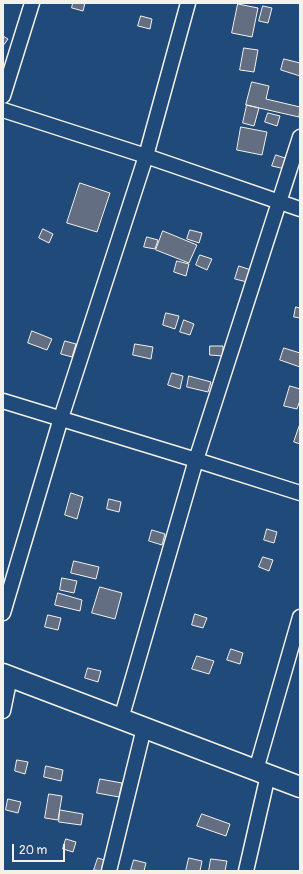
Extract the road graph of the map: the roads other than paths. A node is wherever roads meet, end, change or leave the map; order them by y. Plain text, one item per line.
1 (32, 3) edge
2 (188, 3) edge
3 (3, 96) edge
4 (3, 110) edge
5 (300, 137) edge
6 (146, 156) junction
7 (280, 202) junction
8 (300, 209) edge
9 (3, 401) edge
10 (61, 418) junction
11 (196, 460) junction
12 (300, 493) edge
13 (3, 613) edge
14 (300, 617) edge
15 (7, 676) edge
16 (3, 711) edge
17 (121, 719) junction
18 (144, 728) junction
19 (262, 773) junction
20 (300, 788) edge
21 (109, 871) edge
22 (246, 871) edge

1 - 3 street
2 - 6 street
4 - 6 street
5 - 7 street
6 - 7 street
6 - 10 street
7 - 8 street
7 - 11 street
9 - 10 street
10 - 11 street
10 - 13 street
11 - 12 street
11 - 17 street
14 - 19 street
15 - 16 street
15 - 17 street
17 - 18 street
18 - 19 street
18 - 21 street
19 - 20 street
19 - 22 street

